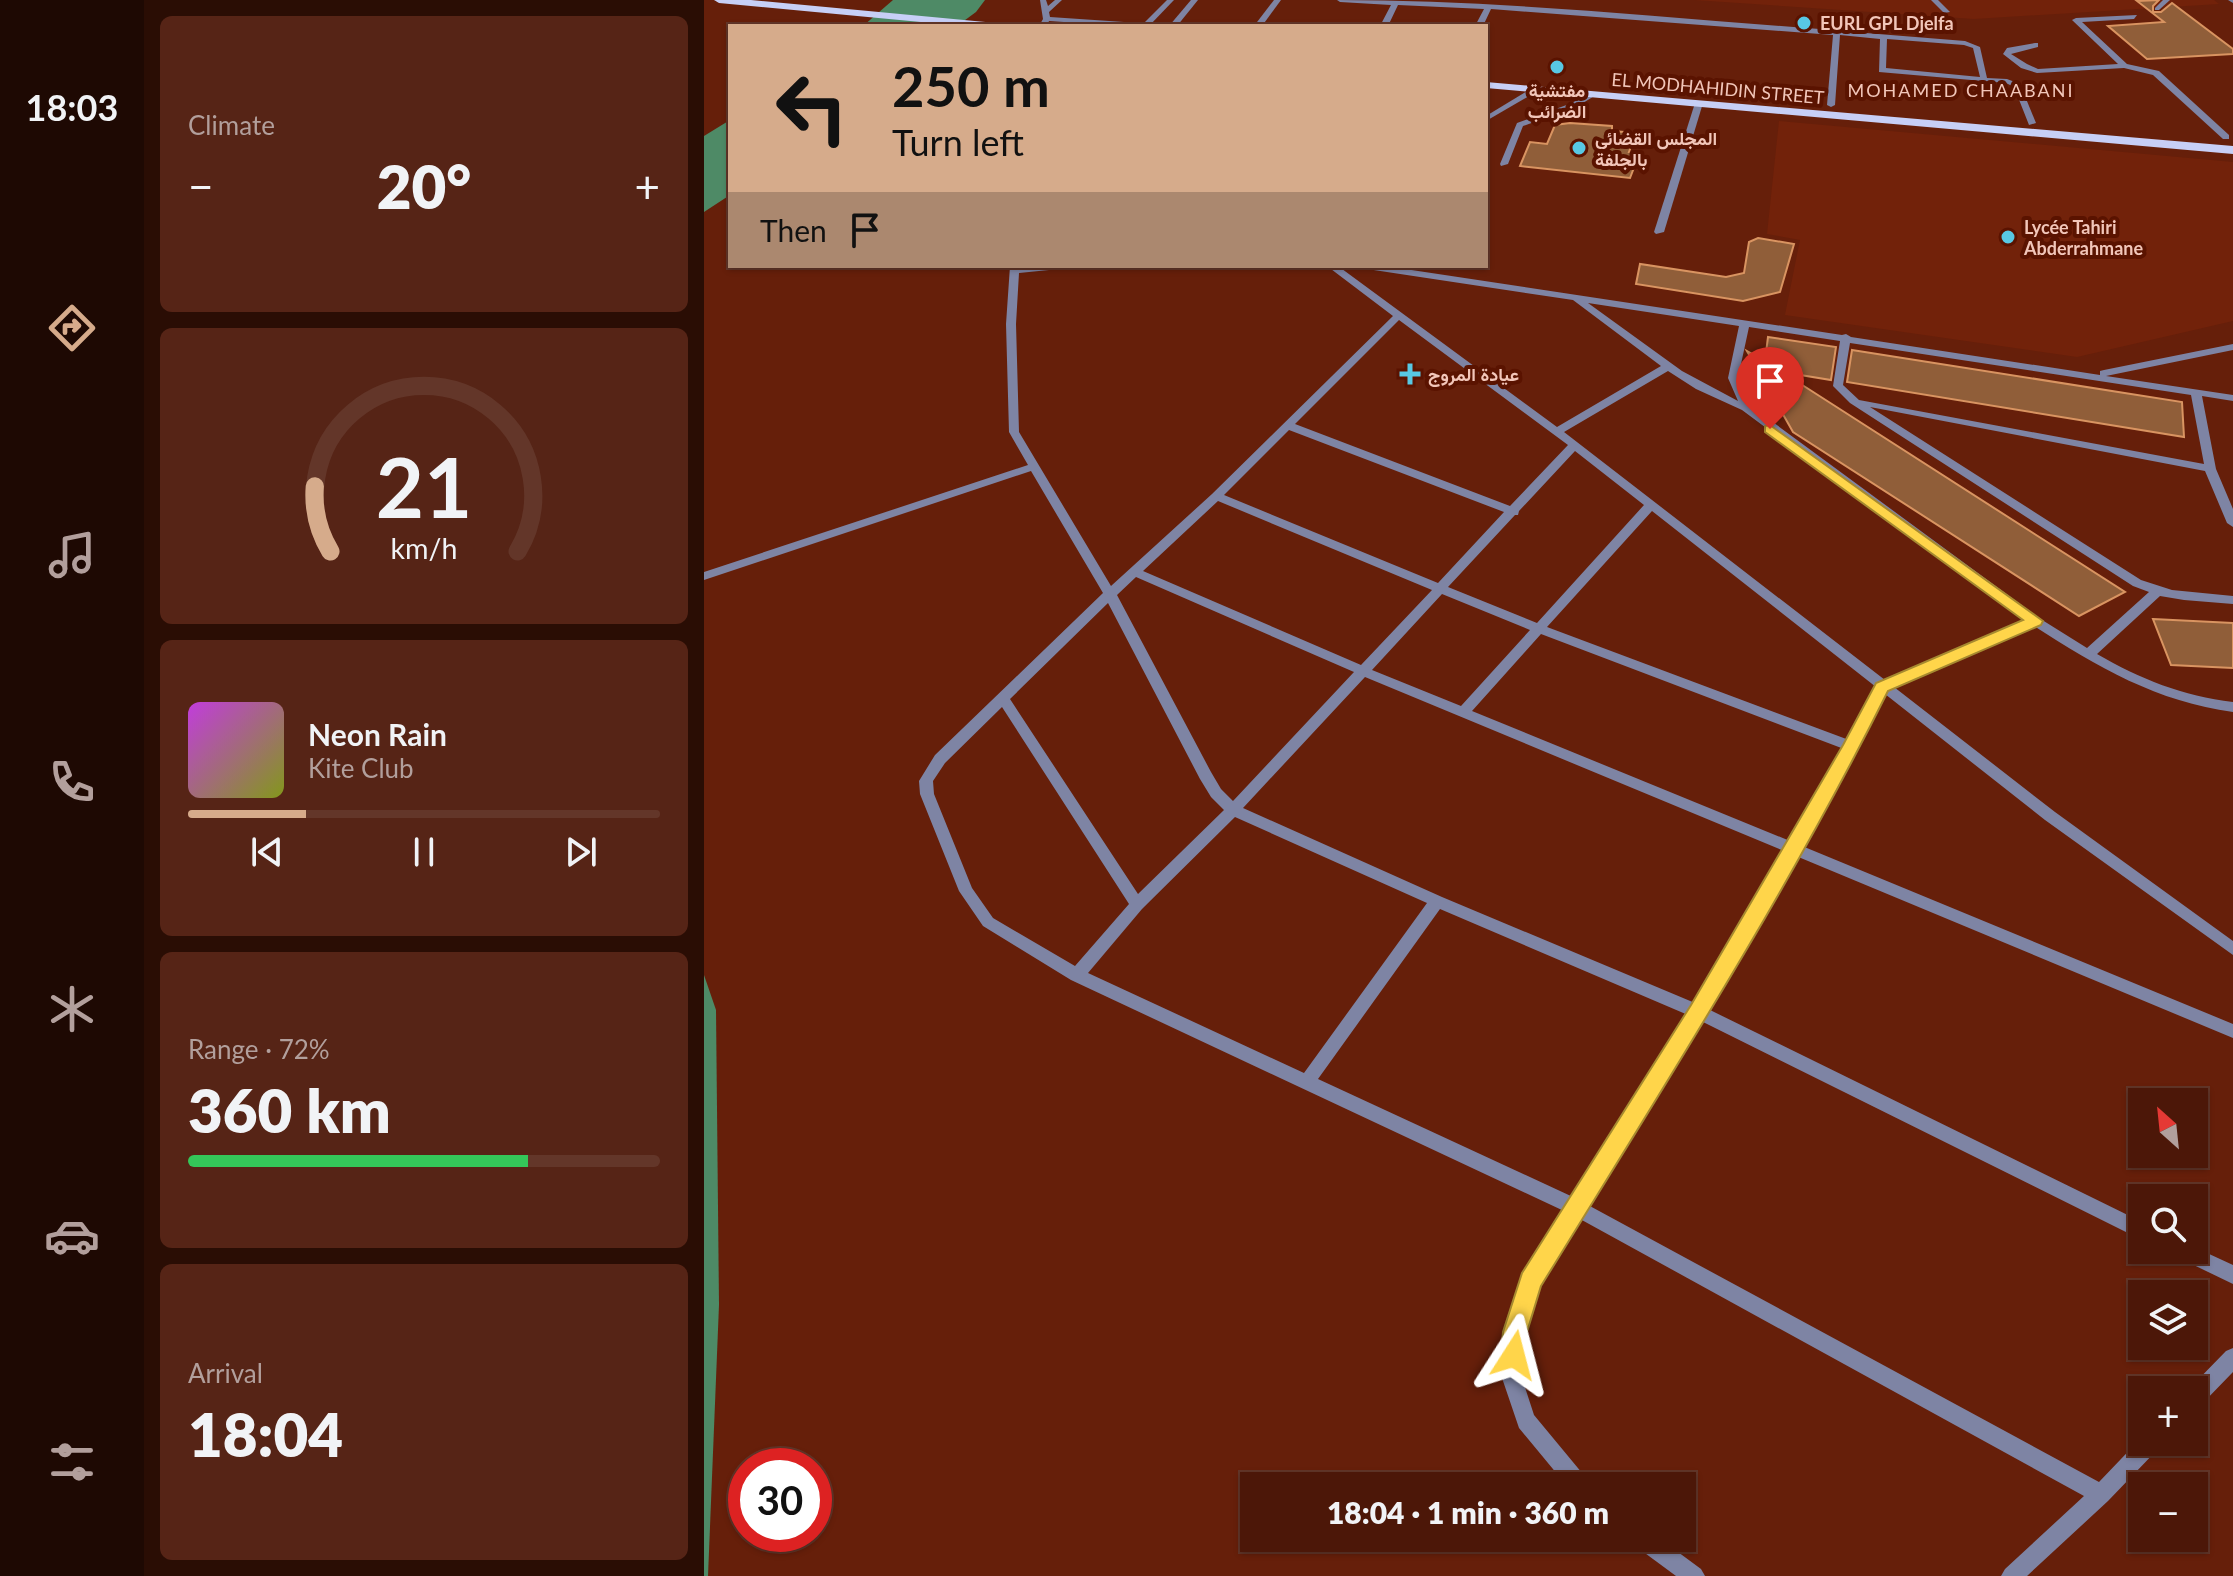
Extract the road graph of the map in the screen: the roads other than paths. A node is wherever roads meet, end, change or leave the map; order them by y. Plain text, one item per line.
1 (1043, 0) edge
2 (1059, 0) edge
3 (1171, 0) edge
4 (1195, 0) edge
5 (1278, 0) edge
6 (1340, 0) edge
7 (1482, 0) edge
8 (1530, 0) edge
9 (1934, 0) edge
10 (2167, 0) edge
11 (1395, 4) junction
12 (719, 6) edge
13 (1453, 7) junction
14 (1488, 8) junction
15 (2157, 9) dead end
16 (1546, 10) junction
17 (1946, 12) dead end
18 (2134, 17) dead end
19 (1045, 19) edge
20 (851, 24) edge
21 (977, 24) edge
22 (1124, 24) dead end
23 (1147, 24) edge
24 (1175, 24) edge
25 (1260, 24) edge
26 (1385, 24) edge
27 (1480, 24) edge
28 (1837, 31) junction
29 (1884, 35) junction
30 (2035, 45) dead end
31 (2124, 66) junction
32 (1488, 73) edge
33 (1984, 80) junction
34 (1488, 85) edge
35 (1537, 89) junction
36 (1592, 95) junction
37 (1699, 103) junction
38 (1831, 105) junction
39 (1488, 118) edge
40 (2032, 123) junction
41 (2229, 138) edge
42 (2233, 150) edge
43 (1504, 164) dead end
44 (1659, 232) dead end
45 (1015, 268) edge
46 (1335, 268) edge
47 (1381, 268) edge
48 (1573, 296) junction
49 (1399, 315) junction
50 (1745, 322) junction
51 (1846, 337) junction
52 (2233, 347) edge
53 (1667, 367) junction
54 (2096, 374) junction
55 (2196, 391) junction
56 (2233, 398) edge
57 (1854, 401) junction
58 (1746, 408) junction
59 (1287, 425) junction
60 (1557, 432) junction
61 (1574, 445) junction
62 (1032, 467) junction
63 (2210, 469) junction
64 (1216, 496) junction
65 (1651, 505) junction
66 (1514, 512) junction
67 (2233, 523) edge
68 (1135, 572) junction
69 (707, 575) edge
70 (1442, 588) junction
71 (2157, 592) junction
72 (1110, 594) junction
73 (2233, 600) edge
74 (2035, 621) junction
75 (1539, 629) junction
76 (2088, 655) junction
77 (1363, 671) junction
78 (1882, 687) junction
79 (1003, 698) junction
80 (2230, 710) edge
81 (1463, 712) junction
82 (1852, 747) junction
83 (1233, 810) junction
84 (1794, 848) junction
85 (1437, 901) junction
86 (1137, 905) junction
87 (2233, 949) edge
88 (1077, 975) junction
89 (1698, 1012) junction
90 (2233, 1031) edge
91 (1307, 1082) junction
92 (1577, 1208) junction
93 (2128, 1224) edge
94 (2208, 1263) edge
95 (2233, 1275) edge
96 (2233, 1358) edge
97 (2208, 1384) edge
98 (2138, 1456) edge
99 (1568, 1472) edge
100 (2101, 1494) junction
101 (1661, 1552) edge
102 (1694, 1576) edge
103 (2012, 1576) edge

1 - 19 street
2 - 19 street
3 - 23 street
4 - 24 street
5 - 25 street
6 - 11 street
7 - 13 street
8 - 16 street
9 - 17 street
10 - 15 street
11 - 13 street
11 - 26 street
12 - 20 main road
12 - 21 main road
13 - 14 street
14 - 16 street
14 - 27 street
16 - 28 street
18 - 31 street
19 - 22 street
28 - 29 street
28 - 38 street
29 - 33 street
29 - 33 street
30 - 31 street
31 - 41 street
32 - 38 main road, EL MODHAHIDIN STREET
33 - 40 street
34 - 35 main road, EL MODHAHIDIN STREET
35 - 36 main road, EL MODHAHIDIN STREET
35 - 39 street
36 - 37 main road, EL MODHAHIDIN STREET
36 - 43 street
37 - 42 main road, EL MODHAHIDIN STREET
37 - 44 street
38 - 40 main road, EL MODHAHIDIN STREET
40 - 41 main road, EL MODHAHIDIN STREET
45 - 62 street
46 - 49 street
47 - 48 street
48 - 50 street
48 - 53 street
49 - 59 street
49 - 60 street
50 - 51 street
50 - 58 street
51 - 54 street
51 - 57 street
52 - 54 street
53 - 58 street
53 - 60 street
54 - 55 street
55 - 56 street
55 - 63 street
57 - 63 street
57 - 71 street
58 - 74 street
59 - 64 street
59 - 66 street
60 - 61 street
61 - 65 street
61 - 66 street
62 - 69 street
62 - 72 street
63 - 67 street
64 - 68 street
64 - 70 street
65 - 75 street
65 - 78 street
66 - 70 street
68 - 72 street
68 - 77 street
70 - 75 street
70 - 77 street
71 - 73 street
71 - 76 street
72 - 79 street
72 - 83 street
74 - 76 street
74 - 78 street
75 - 81 street
75 - 82 street
76 - 80 street
77 - 81 street
77 - 83 street
78 - 82 street
78 - 87 street
79 - 86 street
79 - 88 street
81 - 84 street
82 - 84 street
83 - 85 street
83 - 86 street
84 - 89 street
84 - 90 street
85 - 89 street
85 - 91 street
86 - 88 street
88 - 91 street
89 - 92 street
89 - 93 street
91 - 92 street
92 - 99 street
92 - 100 street
94 - 95 street
96 - 97 street
98 - 100 street
100 - 103 street
101 - 102 street

